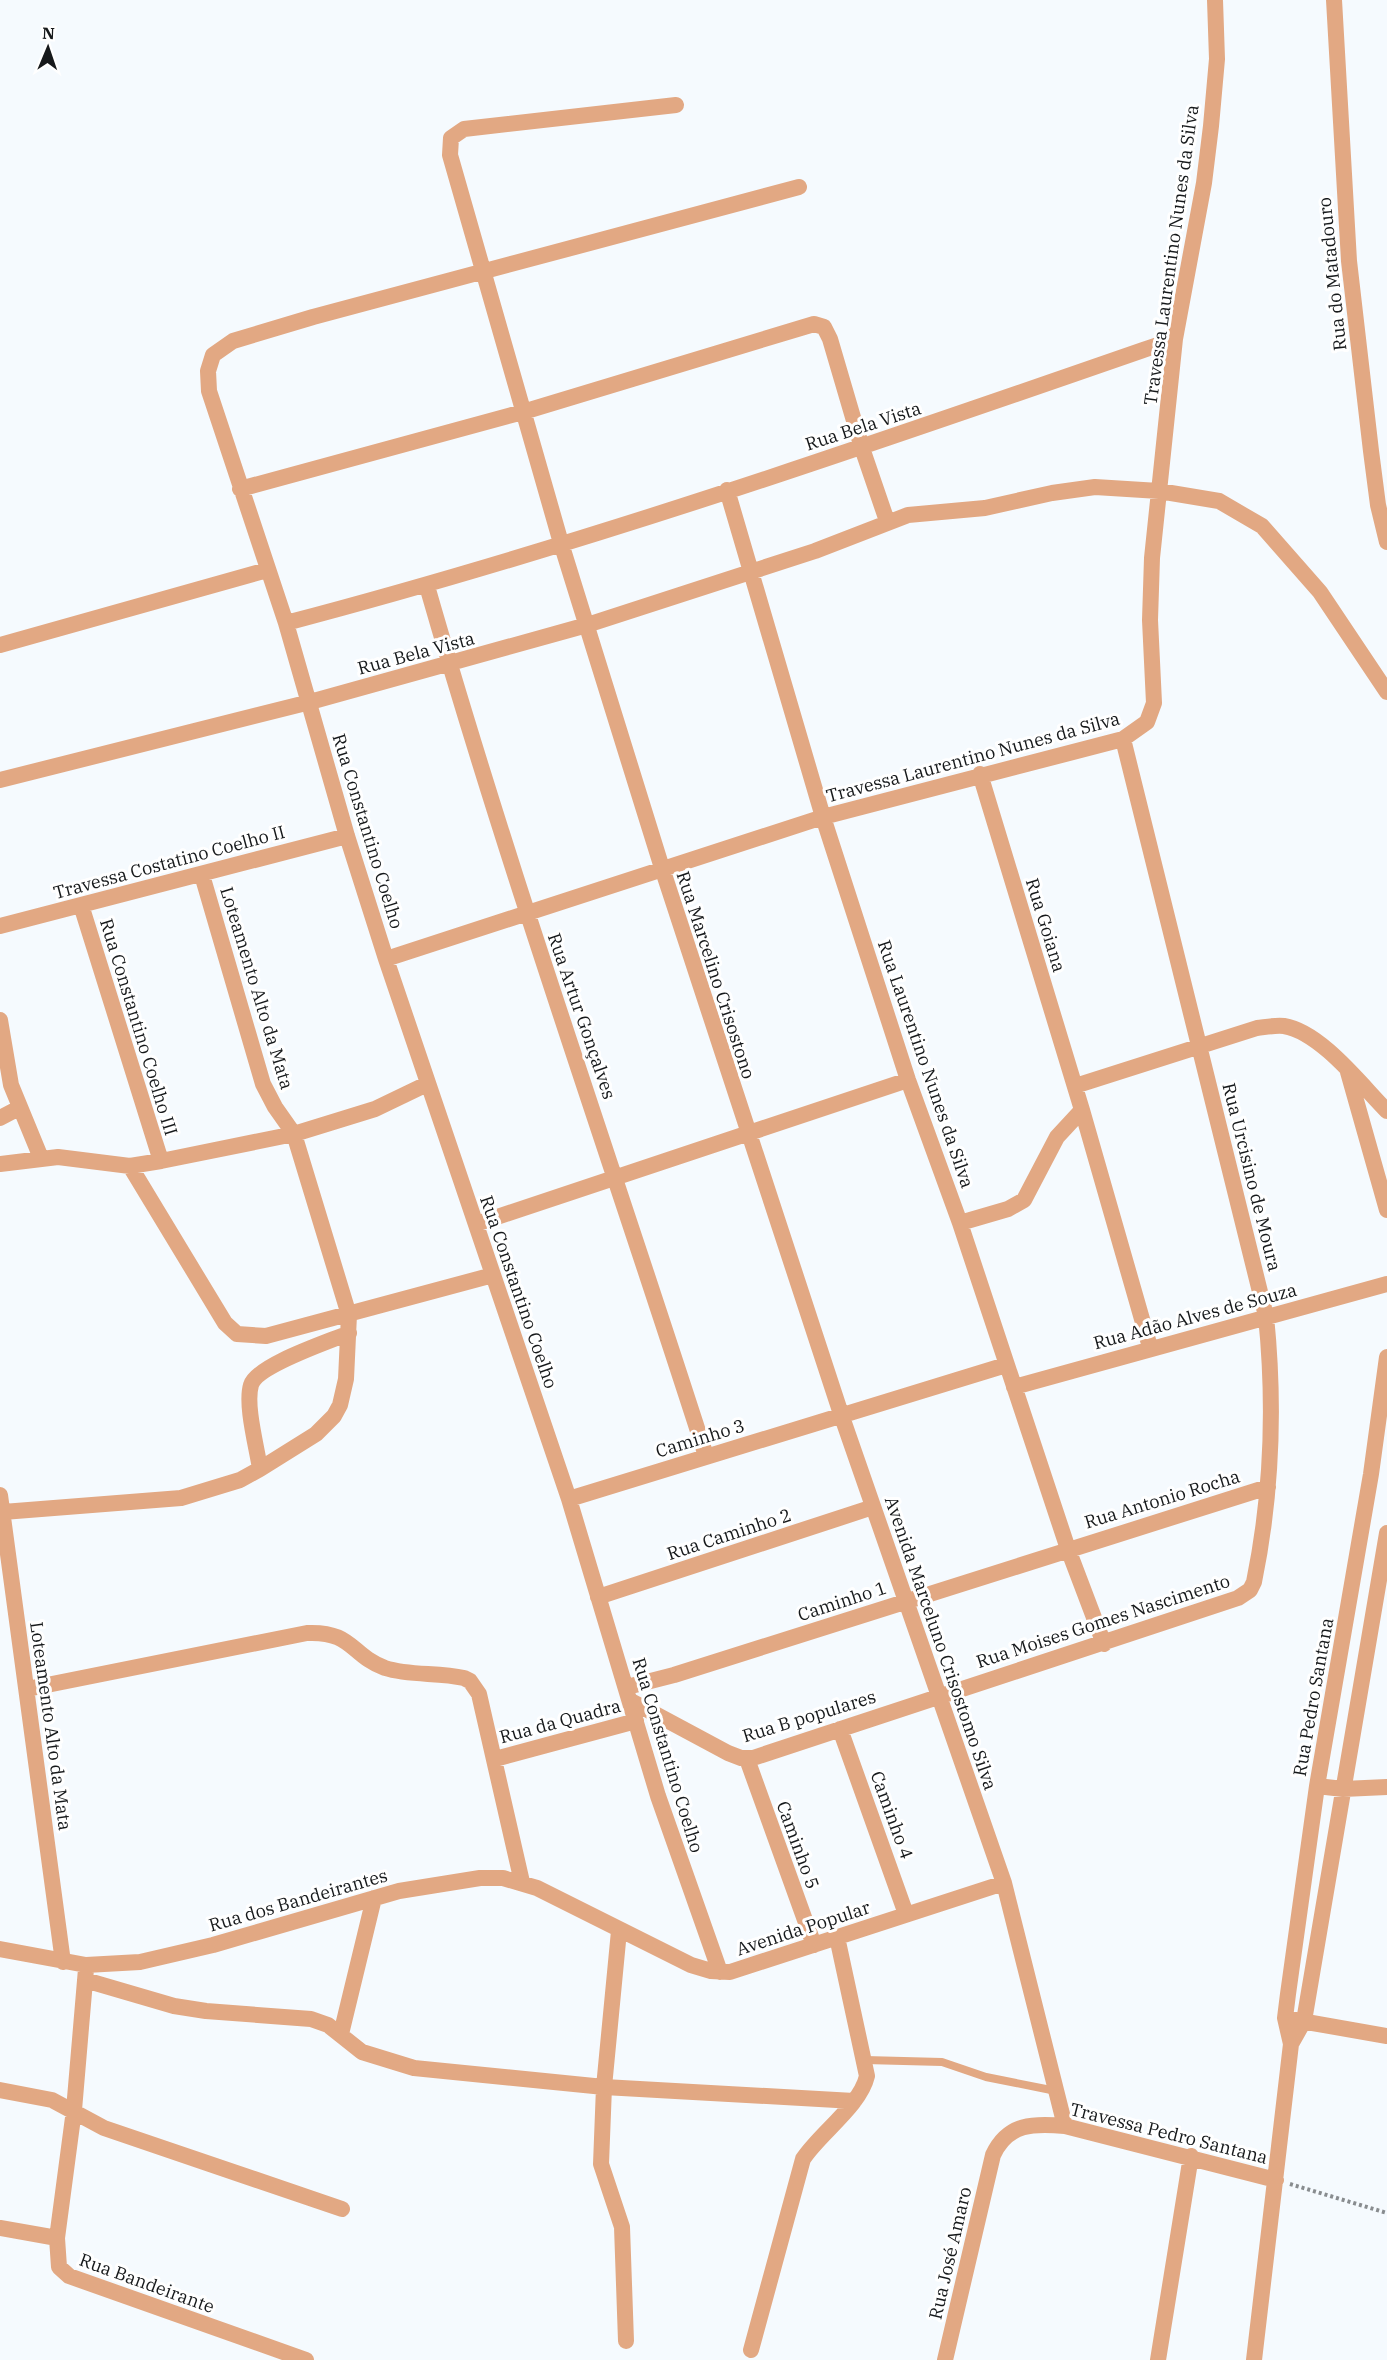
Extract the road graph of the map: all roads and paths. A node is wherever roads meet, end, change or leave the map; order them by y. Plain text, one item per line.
1 (1215, 0) edge
2 (1334, 0) edge
3 (676, 105) dead end
4 (799, 187) dead end
5 (483, 273) junction
6 (1174, 339) junction
7 (523, 411) junction
8 (862, 448) junction
9 (240, 489) junction
10 (727, 490) junction
11 (1159, 491) junction
12 (887, 521) junction
13 (1387, 542) edge
14 (561, 543) junction
15 (267, 570) junction
16 (752, 572) junction
17 (428, 586) junction
18 (286, 623) junction
19 (587, 625) junction
20 (0, 645) edge
21 (450, 664) junction
22 (1387, 692) edge
23 (310, 702) junction
24 (1123, 739) junction
25 (980, 774) junction
26 (0, 780) edge
27 (823, 817) junction
28 (347, 836) junction
29 (662, 868) junction
30 (202, 875) junction
31 (81, 905) junction
32 (525, 912) junction
33 (0, 926) edge
34 (386, 959) junction
35 (0, 1020) edge
36 (1200, 1047) junction
37 (1348, 1071) junction
38 (908, 1080) junction
39 (427, 1083) junction
40 (1076, 1086) junction
41 (19, 1108) junction
42 (1082, 1110) junction
43 (1387, 1111) edge
44 (0, 1118) edge
45 (294, 1134) junction
46 (747, 1134) junction
47 (41, 1158) junction
48 (161, 1161) junction
49 (0, 1164) edge
50 (130, 1166) junction
51 (616, 1177) junction
52 (1387, 1210) edge
53 (960, 1223) junction
54 (476, 1224) junction
55 (494, 1275) junction
56 (1387, 1284) edge
57 (349, 1315) junction
58 (1266, 1316) junction
59 (349, 1333) junction
60 (1150, 1347) junction
61 (1387, 1357) edge
62 (1006, 1365) junction
63 (1014, 1387) junction
64 (842, 1417) junction
65 (706, 1456) junction
66 (260, 1469) junction
67 (1268, 1487) junction
68 (0, 1495) edge
69 (569, 1499) junction
70 (873, 1507) junction
71 (3, 1512) junction
72 (1387, 1533) edge
73 (1068, 1549) junction
74 (1245, 1594) joint
75 (598, 1597) junction
76 (906, 1601) junction
77 (1104, 1644) junction
78 (27, 1689) junction
79 (629, 1694) junction
80 (938, 1696) junction
81 (636, 1721) junction
82 (840, 1729) junction
83 (495, 1759) junction
84 (747, 1759) junction
85 (1317, 1786) junction
86 (1387, 1787) edge
87 (1343, 1789) junction
88 (522, 1882) junction
89 (1004, 1883) junction
90 (374, 1898) junction
91 (906, 1914) junction
92 (619, 1931) junction
93 (837, 1936) junction
94 (813, 1945) junction
95 (0, 1949) edge
96 (63, 1962) junction
97 (720, 1972) junction
98 (86, 1973) junction
99 (1285, 2018) junction
100 (1304, 2021) junction
101 (341, 2034) junction
102 (1387, 2036) edge
103 (1291, 2044) junction
104 (865, 2060) junction
105 (604, 2087) junction
106 (0, 2090) edge
107 (1056, 2091) junction
108 (854, 2101) junction
109 (74, 2110) junction
110 (1065, 2126) junction
111 (993, 2154) joint
112 (1191, 2156) junction
113 (1276, 2180) junction
114 (342, 2209) dead end
115 (1387, 2213) edge
116 (0, 2228) edge
117 (57, 2238) junction
118 (626, 2341) dead end
119 (751, 2350) dead end
120 (306, 2360) edge
121 (945, 2360) edge
122 (1158, 2360) edge
123 (1254, 2360) edge

1 - 6 street, Travessa Laurentino Nunes da Silva
2 - 13 street, Rua do Matadouro
3 - 5 street
4 - 5 street, Rua Constantino Coelho
5 - 7 street
5 - 9 street, Rua Constantino Coelho
6 - 8 street, Rua Bela Vista
6 - 11 street, Travessa Laurentino Nunes da Silva
7 - 8 street
7 - 9 street
7 - 14 street
8 - 10 street, Rua Bela Vista
8 - 12 street
9 - 15 street, Rua Constantino Coelho
10 - 14 street, Rua Bela Vista
10 - 16 street, Rua Laurentino Nunes da Silva
11 - 12 street, Rua Bela Vista
11 - 22 street, Rua Bela Vista
11 - 24 street, Travessa Laurentino Nunes da Silva
12 - 16 street, Rua Bela Vista
14 - 17 street, Rua Bela Vista
14 - 19 street, Rua Marcelino Crisostono
15 - 18 street, Rua Constantino Coelho
15 - 20 street
16 - 19 street, Rua Bela Vista
16 - 27 street, Rua Laurentino Nunes da Silva
17 - 18 street, Rua Bela Vista
17 - 21 street, Rua Artur Gonçalves
18 - 23 street, Rua Constantino Coelho
19 - 21 street, Rua Bela Vista
19 - 29 street, Rua Marcelino Crisostono
21 - 23 street, Rua Bela Vista
21 - 32 street, Rua Artur Gonçalves
23 - 26 street, Rua Bela Vista
23 - 28 street, Rua Constantino Coelho
24 - 25 street, Travessa Laurentino Nunes da Silva
24 - 36 street
25 - 27 street, Travessa Laurentino Nunes da Silva
25 - 40 street, Rua Goiana
27 - 29 street, Travessa Laurentino Nunes da Silva
27 - 38 street, Rua Laurentino Nunes da Silva
28 - 30 street, Travessa Costatino Coelho II
28 - 34 street, Rua Constantino Coelho
29 - 32 street, Travessa Laurentino Nunes da Silva
29 - 46 street, Rua Marcelino Crisostono
30 - 31 street, Travessa Costatino Coelho II
30 - 45 street, Loteamento Alto da Mata
31 - 33 street, Travessa Costatino Coelho II
31 - 48 street, Rua Constantino Coelho III
32 - 34 street, Travessa Laurentino Nunes da Silva
32 - 51 street, Rua Artur Gonçalves
34 - 39 street, Rua Constantino Coelho
35 - 41 street
36 - 37 street
36 - 40 street
36 - 58 street, Rua Urcisino de Moura
37 - 43 street
37 - 52 street
38 - 46 street
38 - 53 street, Rua Laurentino Nunes da Silva
39 - 45 street
39 - 54 street, Rua Constantino Coelho
40 - 42 street, Rua Goiana
41 - 44 street
41 - 47 street
42 - 53 street
42 - 60 street, Rua Goiana
45 - 48 street
45 - 57 street, Loteamento Alto da Mata
46 - 51 street
46 - 64 street, Rua Marcelino Crisostono
47 - 49 street
47 - 50 street
48 - 50 street
50 - 57 street
51 - 54 street
51 - 65 street, Rua Artur Gonçalves
53 - 62 street, Rua Laurentino Nunes da Silva
54 - 55 street, Rua Constantino Coelho
55 - 57 street
55 - 69 street, Rua Constantino Coelho
56 - 58 street, Rua Adão Alves de Souza
57 - 59 street, Loteamento Alto da Mata
58 - 60 street, Rua Adão Alves de Souza
58 - 67 street, Rua Urcisino de Moura
59 - 66 street, Loteamento Alto da Mata
59 - 66 street
60 - 63 street, Rua Adão Alves de Souza
61 - 85 street, Rua Pedro Santana
62 - 63 street, Rua Laurentino Nunes da Silva
62 - 64 street, Caminho 3
63 - 73 street, Rua Laurentino Nunes da Silva
64 - 65 street, Caminho 3
64 - 70 street, Avenida Marceluno Crisostomo Silva
65 - 69 street, Caminho 3
66 - 71 street, Loteamento Alto da Mata
67 - 73 street, Rua Antonio Rocha
67 - 74 street, Rua Urcisino de Moura
68 - 71 street, Loteamento Alto da Mata
69 - 75 street, Rua Constantino Coelho
70 - 75 street, Rua Caminho 2
70 - 76 street, Avenida Marceluno Crisostomo Silva
71 - 78 street, Loteamento Alto da Mata
72 - 87 street, Rua Pedro Santana
73 - 76 street, Caminho 1
73 - 77 street, Rua Laurentino Nunes da Silva
74 - 77 street, Rua Moises Gomes Nascimento
75 - 79 street, Rua Constantino Coelho
76 - 79 street, Caminho 1
76 - 80 street, Avenida Marceluno Crisostomo Silva
77 - 80 street, Rua Moises Gomes Nascimento
78 - 83 street, Rua da Quadra
78 - 96 street, Loteamento Alto da Mata
79 - 81 street, Rua Constantino Coelho
79 - 84 street, Rua B populares
80 - 82 street, Rua B populares
80 - 89 street, Avenida Marceluno Crisostomo Silva
81 - 83 street, Rua da Quadra
81 - 97 street, Rua Constantino Coelho
82 - 84 street, Rua B populares
82 - 91 street, Caminho 4
83 - 88 street, Rua da Quadra
84 - 94 street, Caminho 5
85 - 87 street
85 - 99 street, Rua Pedro Santana
86 - 87 street
87 - 100 street, Rua Pedro Santana
88 - 90 street, Rua dos Bandeirantes
88 - 92 street, Avenida Popular
89 - 91 street, Avenida Popular
89 - 107 street, Avenida Marceluno Crisostomo Silva
90 - 98 street, Rua dos Bandeirantes
90 - 101 street
91 - 93 street, Avenida Popular
92 - 97 street, Avenida Popular
92 - 105 street
93 - 94 street, Avenida Popular
93 - 104 street
94 - 97 street, Avenida Popular
95 - 96 street
96 - 98 street
98 - 101 street
98 - 109 street, Rua Bandeirante
99 - 100 street
99 - 103 street, Rua Pedro Santana
100 - 102 street
100 - 103 street, Rua Pedro Santana
101 - 105 street
103 - 113 street, Rua Pedro Santana
104 - 107 lane
104 - 108 street
105 - 108 street
105 - 118 street
106 - 109 street
107 - 110 street, Avenida Marceluno Crisostomo Silva
108 - 119 street
109 - 114 street
109 - 117 street, Rua Bandeirante
110 - 111 street, Travessa Pedro Santana
110 - 112 street, Travessa Pedro Santana
111 - 121 street, Rua José Amaro
112 - 113 street, Travessa Pedro Santana
112 - 122 street
113 - 115 path
113 - 123 street, Rua Pedro Santana
116 - 117 street
117 - 120 street, Rua Bandeirante

